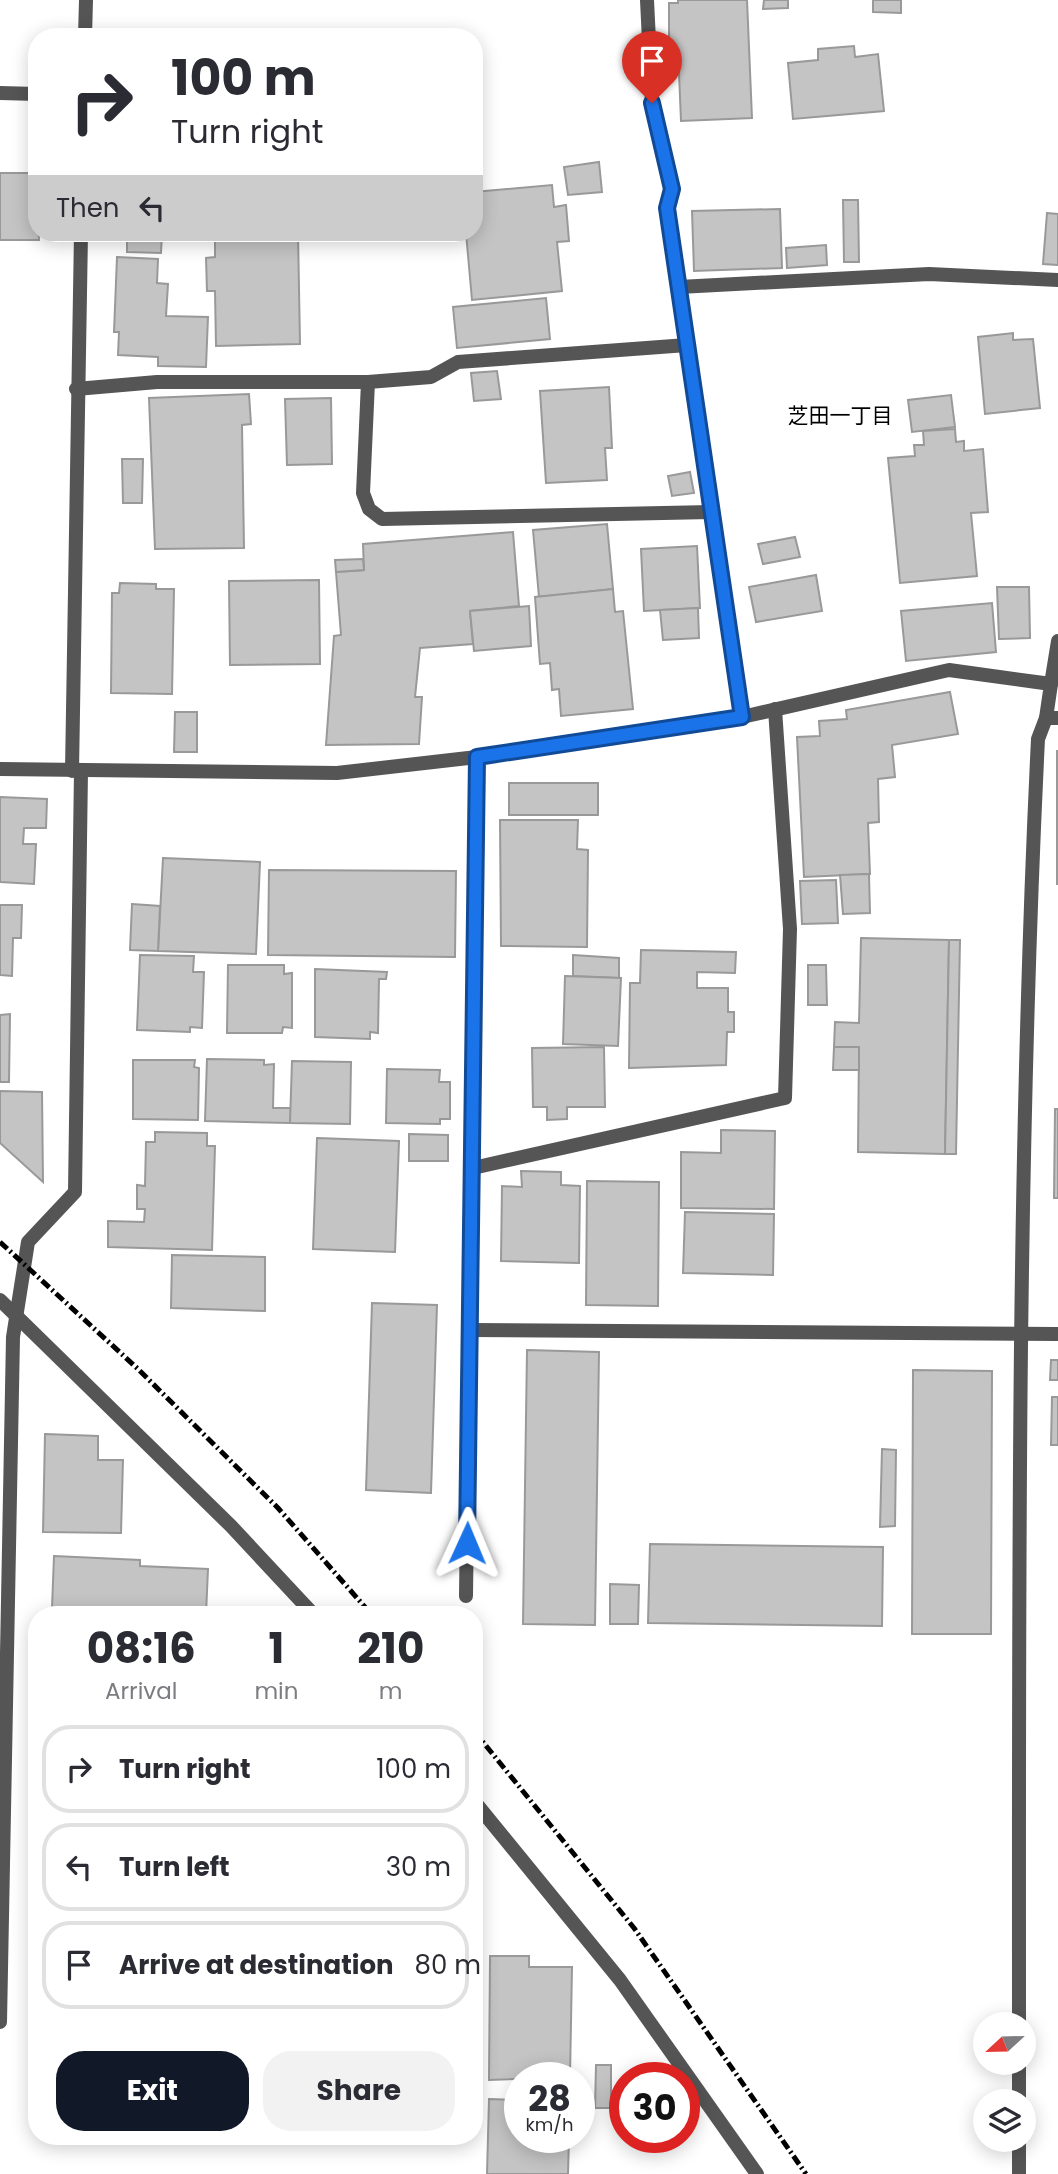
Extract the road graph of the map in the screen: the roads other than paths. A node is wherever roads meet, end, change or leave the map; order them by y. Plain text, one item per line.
1 (86, 0) edge
2 (648, 0) edge
3 (85, 28) edge
4 (0, 93) edge
5 (28, 94) edge
6 (81, 242) edge
7 (1058, 280) edge
8 (679, 287) junction
9 (687, 345) junction
10 (368, 382) junction
11 (76, 389) junction
12 (711, 512) junction
13 (1058, 641) edge
14 (1051, 684) junction
15 (775, 709) junction
16 (742, 717) junction
17 (1052, 718) edge
18 (477, 757) junction
19 (0, 769) edge
20 (76, 771) junction
21 (473, 1168) junction
22 (0, 1300) edge
23 (17, 1315) junction
24 (471, 1331) junction
25 (1020, 1333) junction
26 (1058, 1334) edge
27 (466, 1596) dead end
28 (306, 1606) edge
29 (483, 1812) edge
30 (1019, 2012) edge
31 (0, 2021) edge
32 (1019, 2152) edge
33 (757, 2174) edge
34 (1019, 2174) edge

1 - 3 street
2 - 8 street
4 - 5 street
6 - 11 street
7 - 8 street
8 - 9 street
9 - 10 street
9 - 12 street
10 - 11 street
10 - 12 street
11 - 20 street
12 - 16 street
13 - 14 street
14 - 15 street
14 - 17 street
15 - 16 street
15 - 21 street
16 - 18 street
17 - 25 street
18 - 20 street
18 - 21 street
19 - 20 street
20 - 23 street
21 - 24 street
22 - 23 street
23 - 28 street
23 - 31 street
24 - 25 street
24 - 27 street
25 - 26 street
25 - 30 street
29 - 33 street
32 - 34 street

